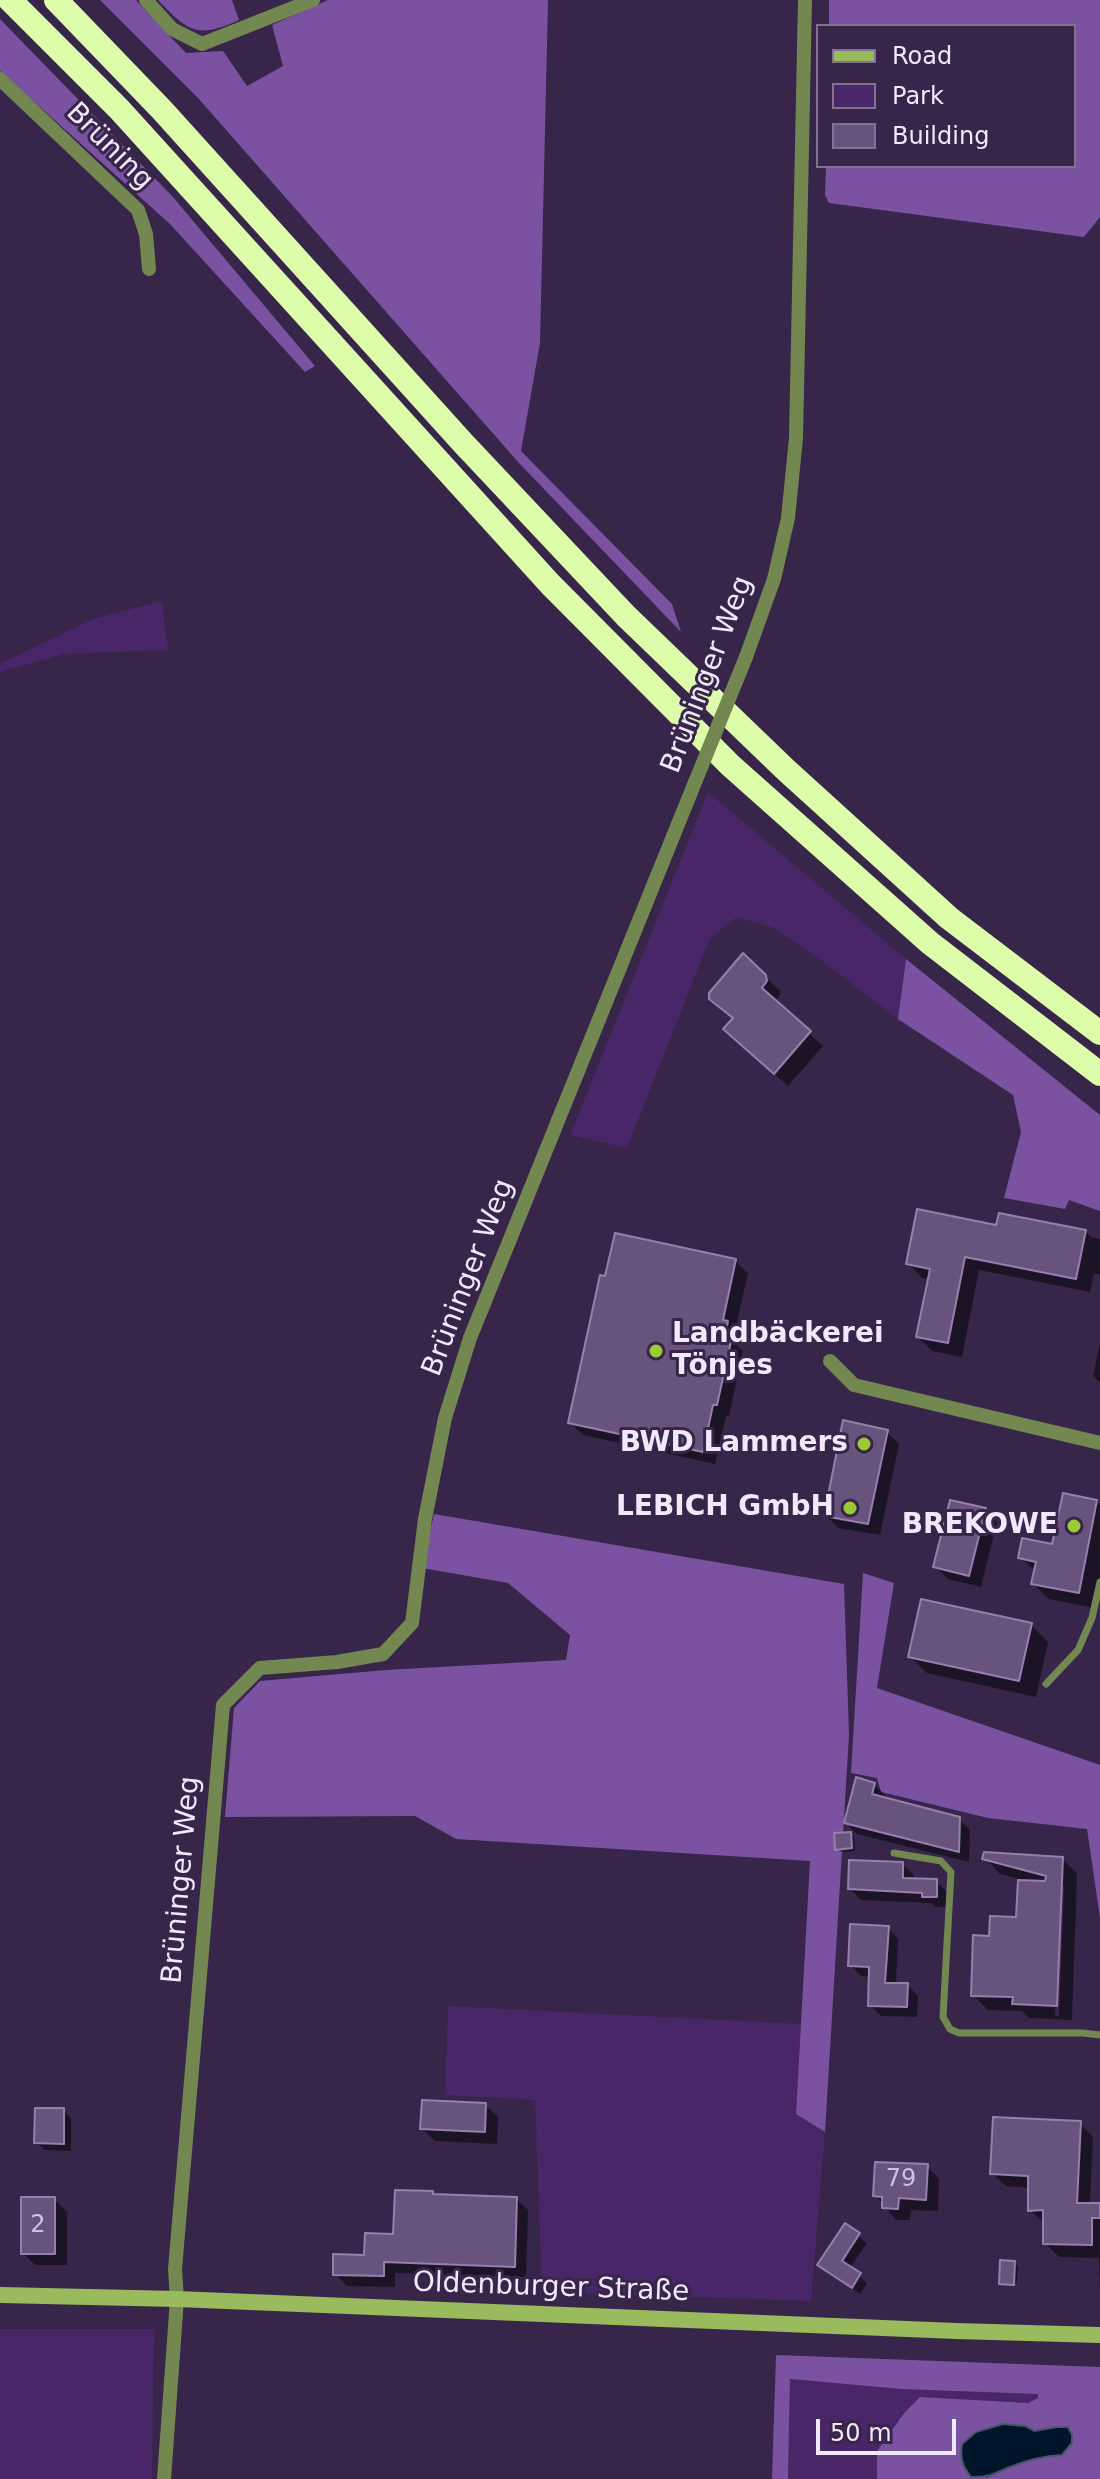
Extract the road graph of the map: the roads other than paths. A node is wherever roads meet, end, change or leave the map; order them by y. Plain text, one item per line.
1 (10, 0) edge
2 (56, 0) edge
3 (146, 0) edge
4 (313, 0) edge
5 (805, 0) edge
6 (0, 79) edge
7 (149, 269) dead end
8 (1100, 1033) edge
9 (1100, 1074) edge
10 (830, 1361) dead end
11 (1100, 1443) edge
12 (1100, 1582) edge
13 (1046, 1684) dead end
14 (894, 1853) dead end
15 (1100, 2035) edge
16 (0, 2295) edge
17 (177, 2299) junction
18 (1100, 2335) edge
19 (164, 2479) edge

1 - 9 highway
2 - 8 highway
3 - 4 street
5 - 17 street, Brüninger Weg, bridge
6 - 7 street, Brüning
10 - 11 street
12 - 13 lane
14 - 15 lane
16 - 17 main road, Oldenburger Straße
17 - 18 main road, Oldenburger Straße
17 - 19 street, Brüninger Weg

